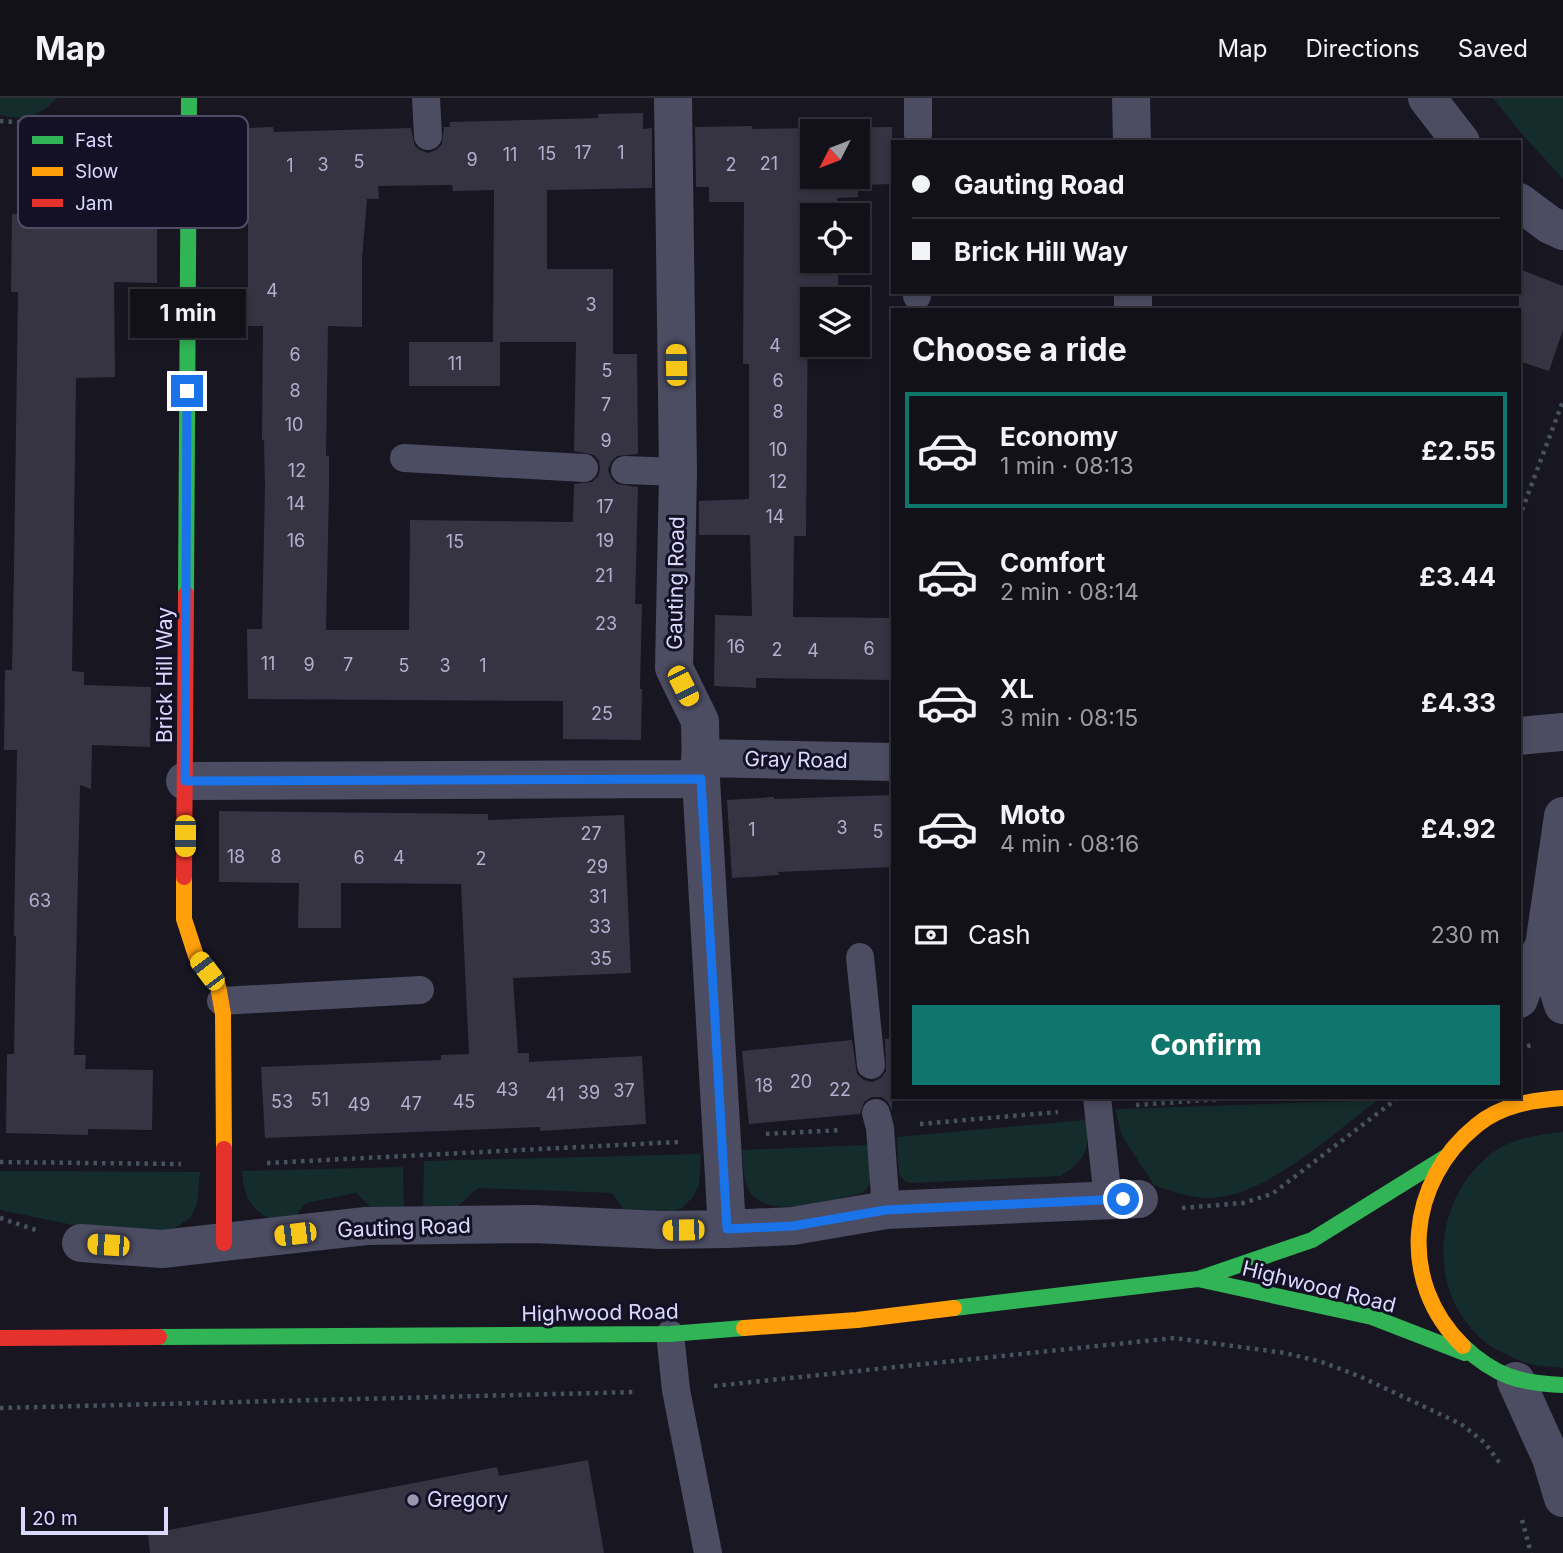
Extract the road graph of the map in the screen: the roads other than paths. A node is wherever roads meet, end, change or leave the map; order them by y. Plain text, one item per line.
1 (189, 98) edge
2 (426, 98) edge
3 (673, 98) edge
4 (918, 98) edge
5 (1131, 98) edge
6 (1427, 98) edge
7 (188, 116) edge
8 (918, 134) dead end
9 (428, 136) dead end
10 (1132, 140) edge
11 (1459, 140) edge
12 (1521, 203) edge
13 (187, 228) edge
14 (1563, 231) edge
15 (404, 458) dead end
16 (584, 467) dead end
17 (625, 470) dead end
18 (678, 472) junction
19 (1563, 732) edge
20 (1521, 736) edge
21 (891, 762) edge
22 (701, 768) junction
23 (185, 781) junction
24 (1563, 816) edge
25 (1544, 946) junction
26 (860, 957) dead end
27 (420, 990) dead end
28 (1521, 993) edge
29 (221, 1001) junction
30 (1563, 1005) edge
31 (872, 1065) dead end
32 (1563, 1098) edge
33 (1097, 1103) edge
34 (1482, 1111) edge
35 (878, 1120) road end
36 (1444, 1158) junction
37 (1123, 1199) joint
38 (886, 1210) junction
39 (727, 1229) junction
40 (224, 1242) junction
41 (81, 1243) dead end
42 (1198, 1279) junction
43 (670, 1334) junction
44 (0, 1338) edge
45 (1468, 1354) junction
46 (1517, 1381) junction
47 (1563, 1385) edge
48 (1563, 1498) edge
49 (708, 1553) edge

1 - 7 street, Brick Hill Way
2 - 9 lane
3 - 18 street, Gauting Road
4 - 8 lane
5 - 10 street
6 - 11 street
12 - 14 street
13 - 23 street, Brick Hill Way
15 - 16 lane
17 - 18 lane
18 - 22 street, Gauting Road
19 - 20 street
21 - 22 street, Gray Road
22 - 23 street, Gray Road
22 - 39 street, Gauting Road
23 - 29 street, Brick Hill Way
24 - 25 street
25 - 28 street
25 - 30 street
26 - 31 lane
27 - 29 lane
29 - 40 street, Brick Hill Way
32 - 34 street
33 - 37 lane
34 - 36 street
35 - 38 lane
36 - 42 street, Highwood Road
36 - 45 street
37 - 38 street, Gauting Road
38 - 39 street, Gauting Road
39 - 40 street, Gauting Road
40 - 41 street, Gauting Road
42 - 43 street, Highwood Road
42 - 45 street, Highwood Road
43 - 44 street, Highwood Road
43 - 49 lane
45 - 46 street
46 - 47 street
46 - 48 street

